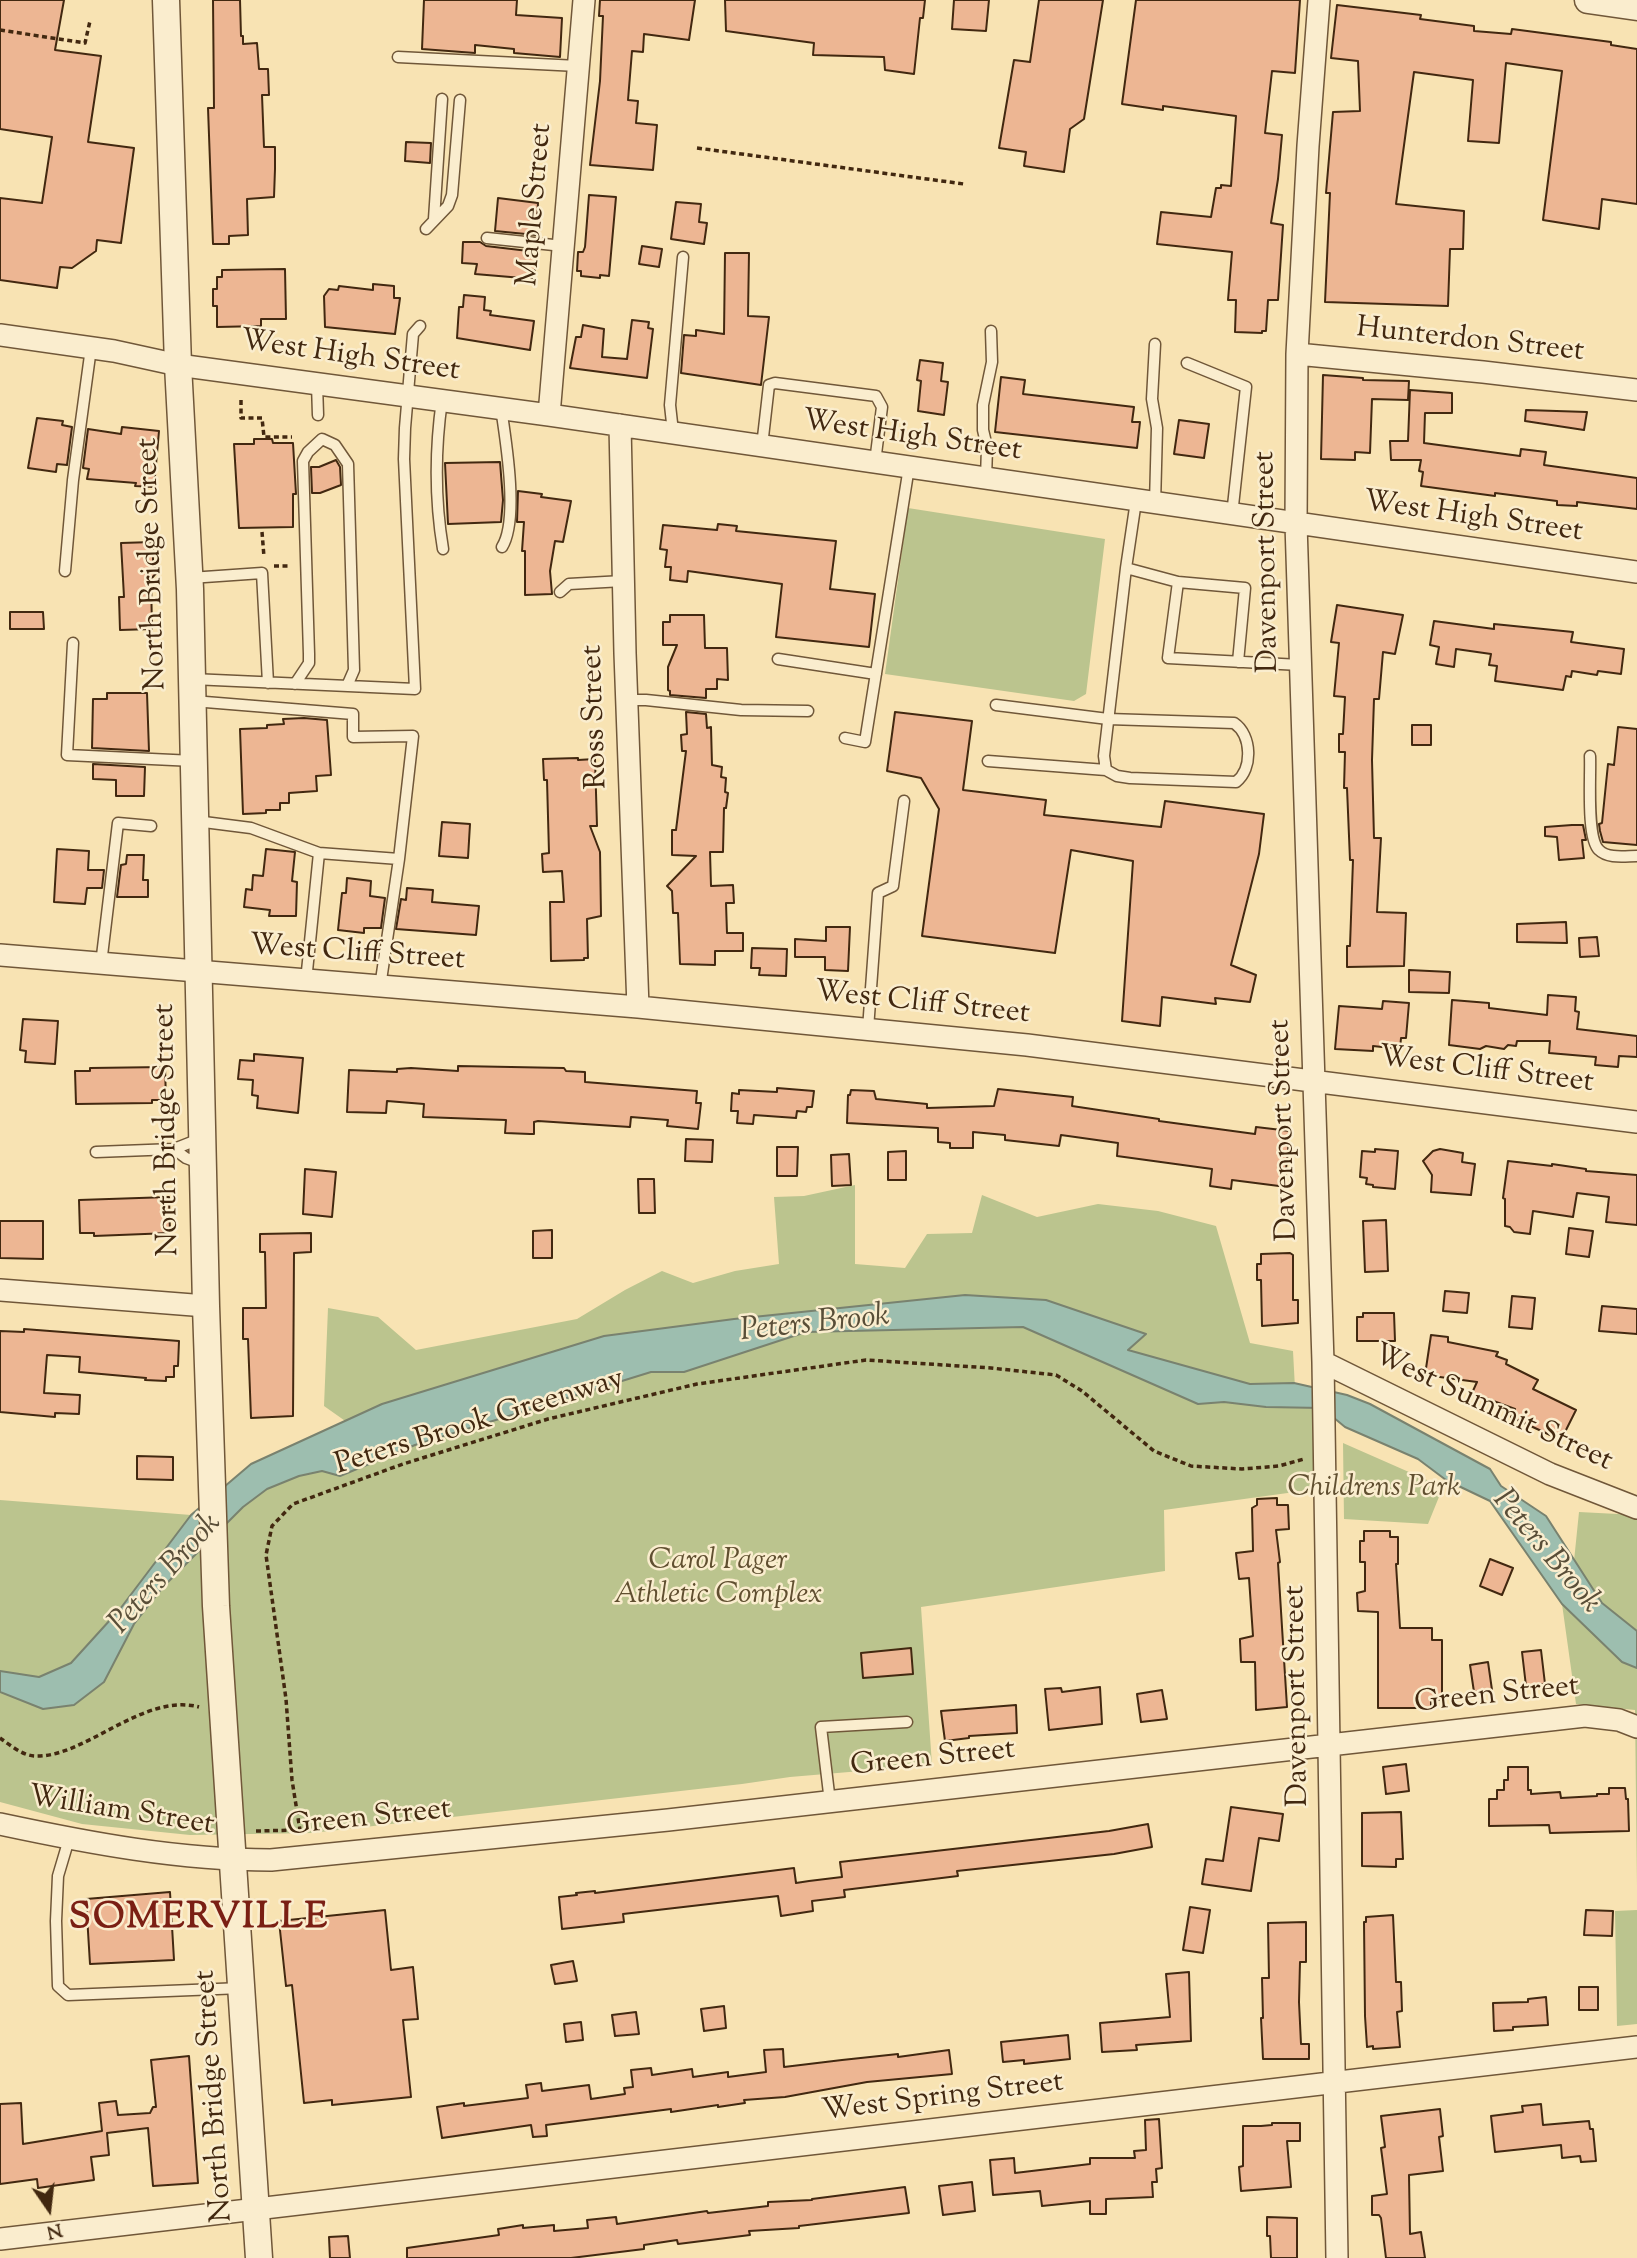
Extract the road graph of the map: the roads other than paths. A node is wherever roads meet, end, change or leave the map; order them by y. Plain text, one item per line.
1 (166, 0) edge
2 (584, 0) edge
3 (1319, 0) edge
4 (1588, 0) edge
5 (1637, 7) edge
6 (398, 57) dead end
7 (578, 66) junction
8 (442, 99) dead end
9 (460, 100) dead end
10 (434, 219) junction
11 (426, 229) dead end
12 (487, 238) dead end
13 (563, 246) junction
14 (683, 257) dead end
15 (420, 326) dead end
16 (991, 331) dead end
17 (0, 335) edge
18 (1155, 344) dead end
19 (91, 348) junction
20 (1297, 354) junction
21 (1187, 363) dead end
22 (178, 365) junction
23 (317, 384) junction
24 (1637, 390) edge
25 (408, 396) junction
26 (442, 400) junction
27 (501, 408) junction
28 (318, 415) dead end
29 (549, 415) junction
30 (620, 425) junction
31 (673, 432) junction
32 (762, 446) junction
33 (874, 462) junction
34 (909, 467) junction
35 (986, 478) junction
36 (1145, 502) junction
37 (1232, 515) junction
38 (1296, 524) junction
39 (502, 547) dead end
40 (443, 550) dead end
41 (1126, 568) junction
42 (65, 571) dead end
43 (1637, 572) edge
44 (190, 578) junction
45 (623, 581) junction
46 (1178, 582) junction
47 (559, 592) dead end
48 (73, 643) dead end
49 (778, 659) dead end
50 (1237, 662) junction
51 (1300, 665) junction
52 (876, 674) junction
53 (268, 683) junction
54 (295, 684) junction
55 (347, 686) junction
56 (192, 690) junction
57 (626, 700) junction
58 (996, 705) dead end
59 (808, 711) dead end
60 (1108, 719) junction
61 (845, 738) dead end
62 (1590, 756) dead end
63 (194, 761) junction
64 (988, 761) dead end
65 (1106, 770) junction
66 (904, 802) dead end
67 (195, 821) junction
68 (151, 826) dead end
69 (319, 853) junction
70 (1637, 856) edge
71 (399, 859) junction
72 (0, 955) edge
73 (101, 964) junction
74 (199, 973) junction
75 (306, 981) junction
76 (380, 987) junction
77 (638, 1007) junction
78 (868, 1029) junction
79 (1314, 1080) junction
80 (1637, 1122) edge
81 (202, 1138) junction
82 (174, 1149) junction
83 (96, 1152) dead end
84 (203, 1165) junction
85 (0, 1290) edge
86 (206, 1306) junction
87 (1324, 1372) junction
88 (1637, 1508) edge
89 (907, 1722) dead end
90 (1637, 1727) edge
91 (1330, 1744) junction
92 (830, 1802) junction
93 (0, 1824) edge
94 (69, 1839) junction
95 (233, 1860) junction
96 (242, 1988) junction
97 (1637, 2047) edge
98 (1335, 2082) junction
99 (256, 2209) junction
100 (0, 2239) edge
101 (259, 2258) edge
102 (1338, 2258) edge

1 - 22 street, North Bridge Street
2 - 7 street, Maple Street
3 - 20 street, Davenport Street
4 - 5 street
6 - 7 lane
7 - 13 street, Maple Street
8 - 10 lane
9 - 10 lane
10 - 11 lane
12 - 13 lane
13 - 29 street, Maple Street
14 - 31 lane
15 - 25 lane
16 - 35 lane
17 - 19 street, West High Street
18 - 36 lane
19 - 22 street, West High Street
19 - 42 lane
20 - 24 street, Hunterdon Street
20 - 38 street, Davenport Street
21 - 37 lane
22 - 23 street, West High Street
22 - 44 street, North Bridge Street
23 - 25 street, West High Street
23 - 28 lane
25 - 26 street, West High Street
25 - 55 lane
26 - 27 street, West High Street
26 - 40 lane
27 - 29 street, West High Street
27 - 39 lane
29 - 30 street, West High Street
30 - 31 street, West High Street
30 - 45 street, Ross Street
31 - 32 street, West High Street
32 - 33 street, West High Street
32 - 33 lane
33 - 34 street, West High Street
34 - 35 street, West High Street
34 - 52 lane
35 - 36 street, West High Street
36 - 37 street, West High Street
36 - 41 lane
37 - 38 street, West High Street
38 - 43 street, West High Street
38 - 51 street, Davenport Street
41 - 46 lane
41 - 60 lane
44 - 53 lane
44 - 56 street, North Bridge Street
45 - 47 lane
45 - 57 street, Ross Street
46 - 50 lane
46 - 50 lane
48 - 63 lane
49 - 52 lane
50 - 51 lane
51 - 79 street, Davenport Street
52 - 61 lane
53 - 54 lane
53 - 56 lane
54 - 55 lane
54 - 55 lane
56 - 63 street, North Bridge Street
56 - 71 lane
57 - 59 lane
57 - 77 street, Ross Street
58 - 60 lane
60 - 65 lane
60 - 65 lane
62 - 70 lane
63 - 67 street, North Bridge Street
64 - 65 lane
66 - 78 lane
67 - 69 lane
67 - 74 street, North Bridge Street
68 - 73 lane
69 - 71 lane
69 - 75 lane
71 - 76 lane
72 - 73 street, West Cliff Street
73 - 74 street, West Cliff Street
74 - 75 street, West Cliff Street
74 - 81 street, North Bridge Street
75 - 76 street, West Cliff Street
76 - 77 street, West Cliff Street
77 - 78 street, West Cliff Street
78 - 79 street, West Cliff Street
79 - 80 street, West Cliff Street
79 - 87 street, Davenport Street
81 - 82 lane
81 - 84 street, North Bridge Street
82 - 83 lane
82 - 84 lane
84 - 86 street, North Bridge Street
85 - 86 street
86 - 95 street, North Bridge Street
87 - 88 street, West Summit Street
87 - 91 street, Davenport Street
89 - 92 lane
90 - 91 street, Green Street
91 - 92 street, Green Street
91 - 98 street, Davenport Street
92 - 95 street, Green Street
93 - 94 street, William Street
94 - 95 street, William Street
94 - 96 lane
95 - 96 street, North Bridge Street
96 - 99 street, North Bridge Street
97 - 98 street, West Spring Street
98 - 99 street, West Spring Street
98 - 102 street, Davenport Street
99 - 100 street, West Spring Street
99 - 101 street, North Bridge Street

